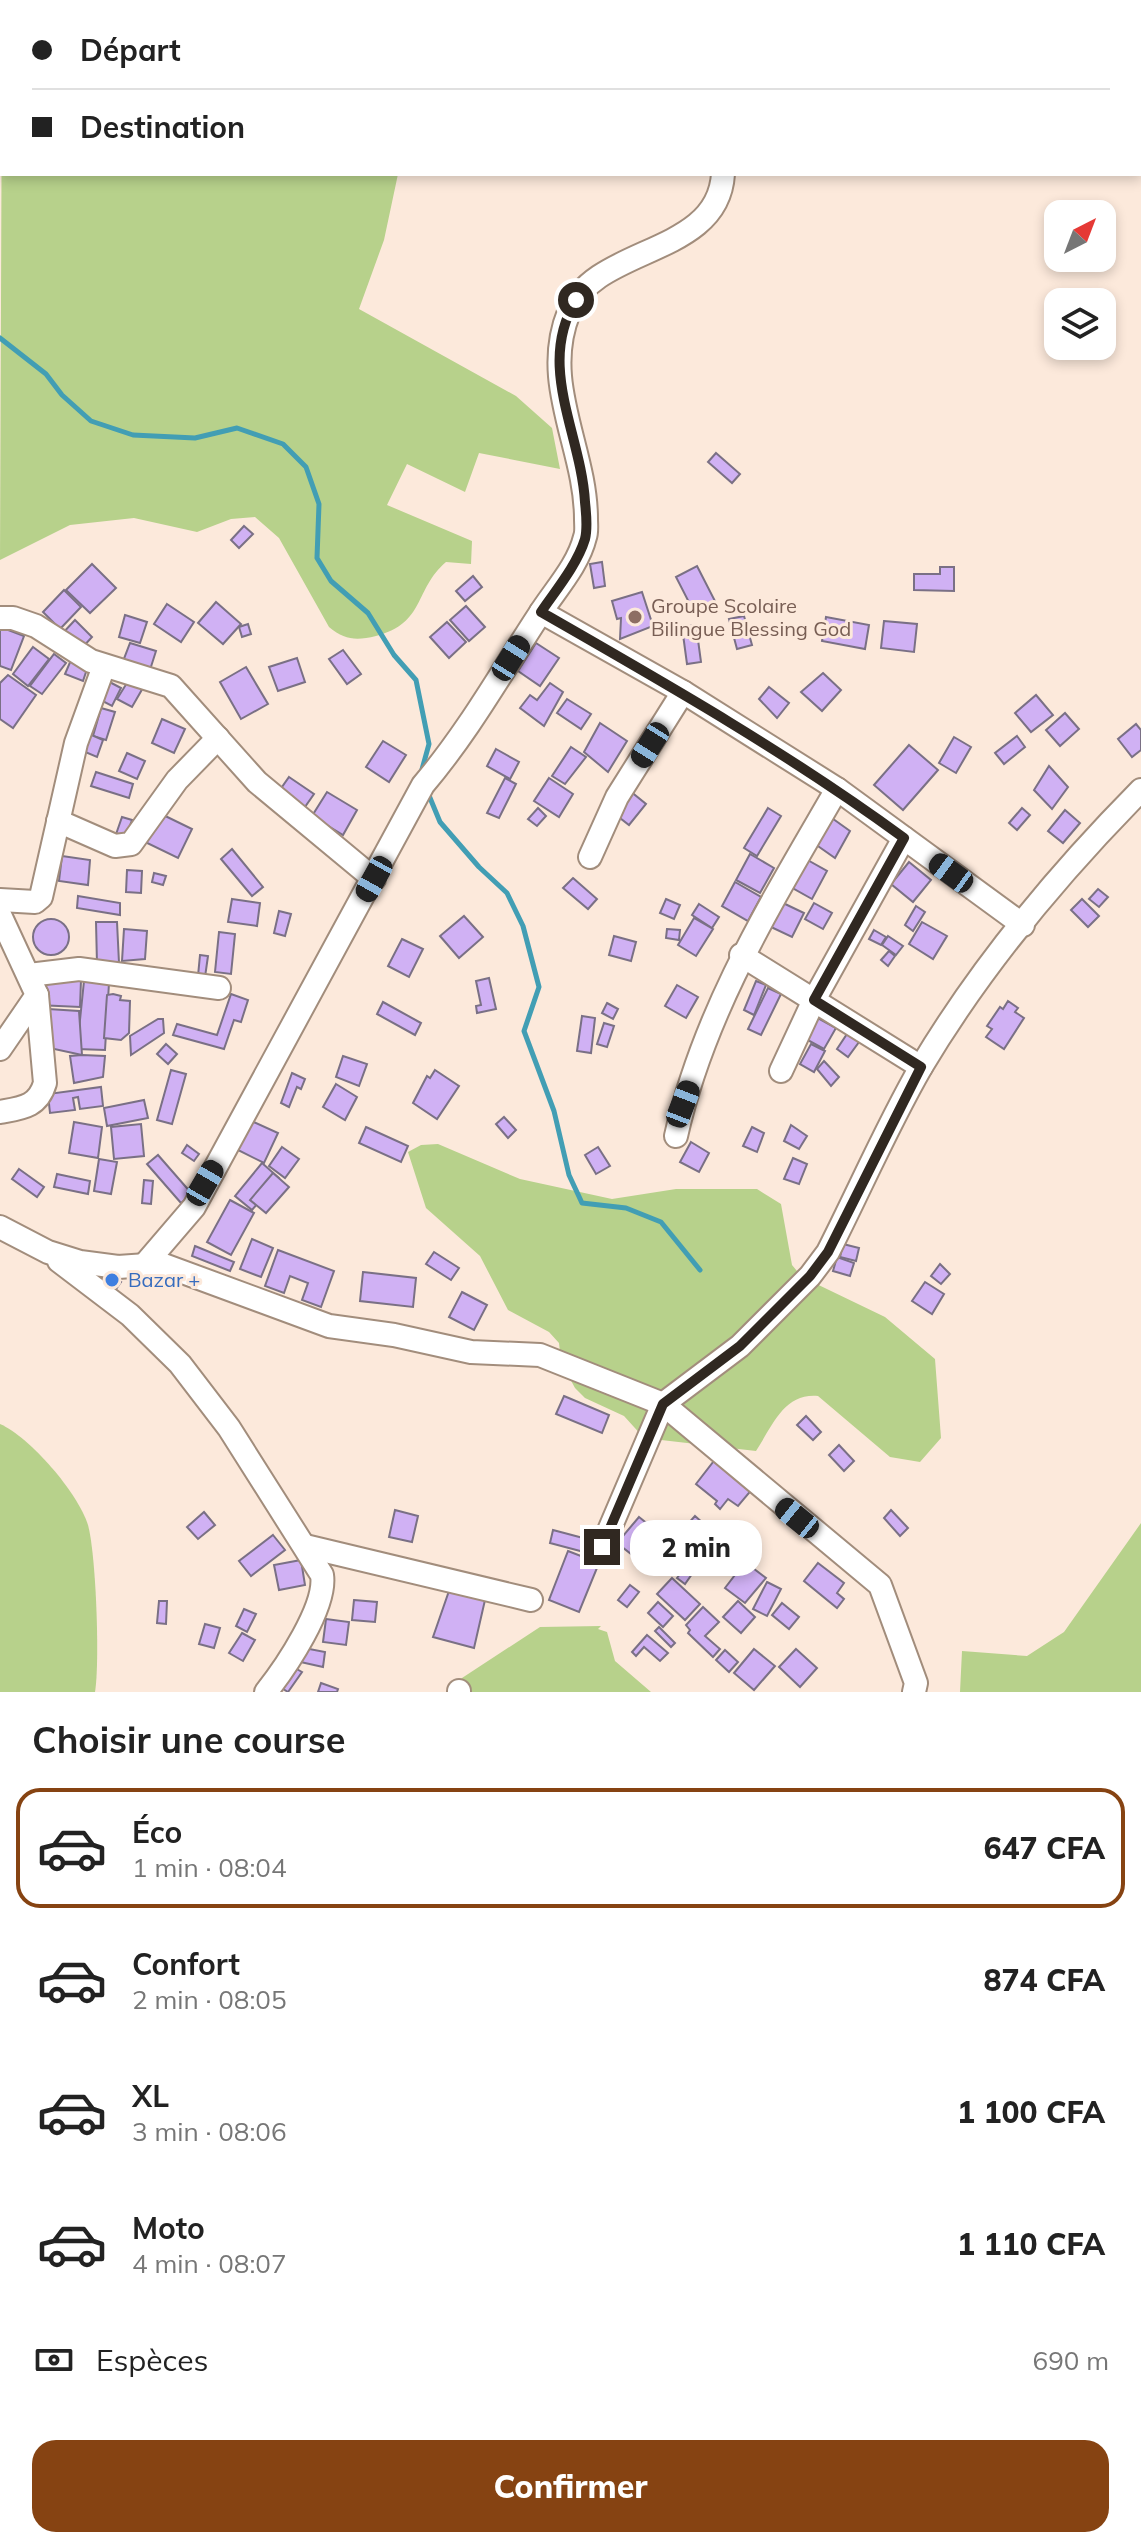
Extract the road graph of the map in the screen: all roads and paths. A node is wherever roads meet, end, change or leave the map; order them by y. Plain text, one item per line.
1 (723, 176) edge
2 (541, 612) junction
3 (0, 618) edge
4 (104, 666) junction
5 (683, 692) junction
6 (218, 738) junction
7 (837, 789) junction
8 (1141, 790) edge
9 (58, 821) junction
10 (904, 838) junction
11 (590, 857) dead end
12 (374, 879) junction
13 (0, 900) edge
14 (0, 915) edge
15 (1023, 925) junction
16 (741, 955) junction
17 (33, 985) junction
18 (219, 988) dead end
19 (814, 1000) junction
20 (0, 1049) edge
21 (921, 1067) junction
22 (781, 1071) dead end
23 (0, 1112) edge
24 (676, 1136) dead end
25 (0, 1227) edge
26 (48, 1252) junction
27 (146, 1263) junction
28 (663, 1404) junction
29 (305, 1546) junction
30 (602, 1547) dead end
31 (531, 1600) dead end
32 (266, 1692) edge
33 (914, 1692) edge

1 - 2 street
2 - 5 street
2 - 12 street
3 - 4 street
4 - 6 street
4 - 9 street
5 - 7 street
5 - 11 street
6 - 9 street
6 - 12 street
7 - 10 street
7 - 16 street
8 - 15 street
9 - 13 street
10 - 15 street
10 - 19 street
12 - 27 street
14 - 17 street
15 - 21 street
16 - 19 street
16 - 24 street
17 - 18 street
17 - 20 street
17 - 23 street
19 - 21 street
19 - 22 street
21 - 28 street
25 - 26 street
26 - 27 street
26 - 29 street
27 - 28 street
28 - 30 street
28 - 33 street
29 - 31 street
29 - 32 street

